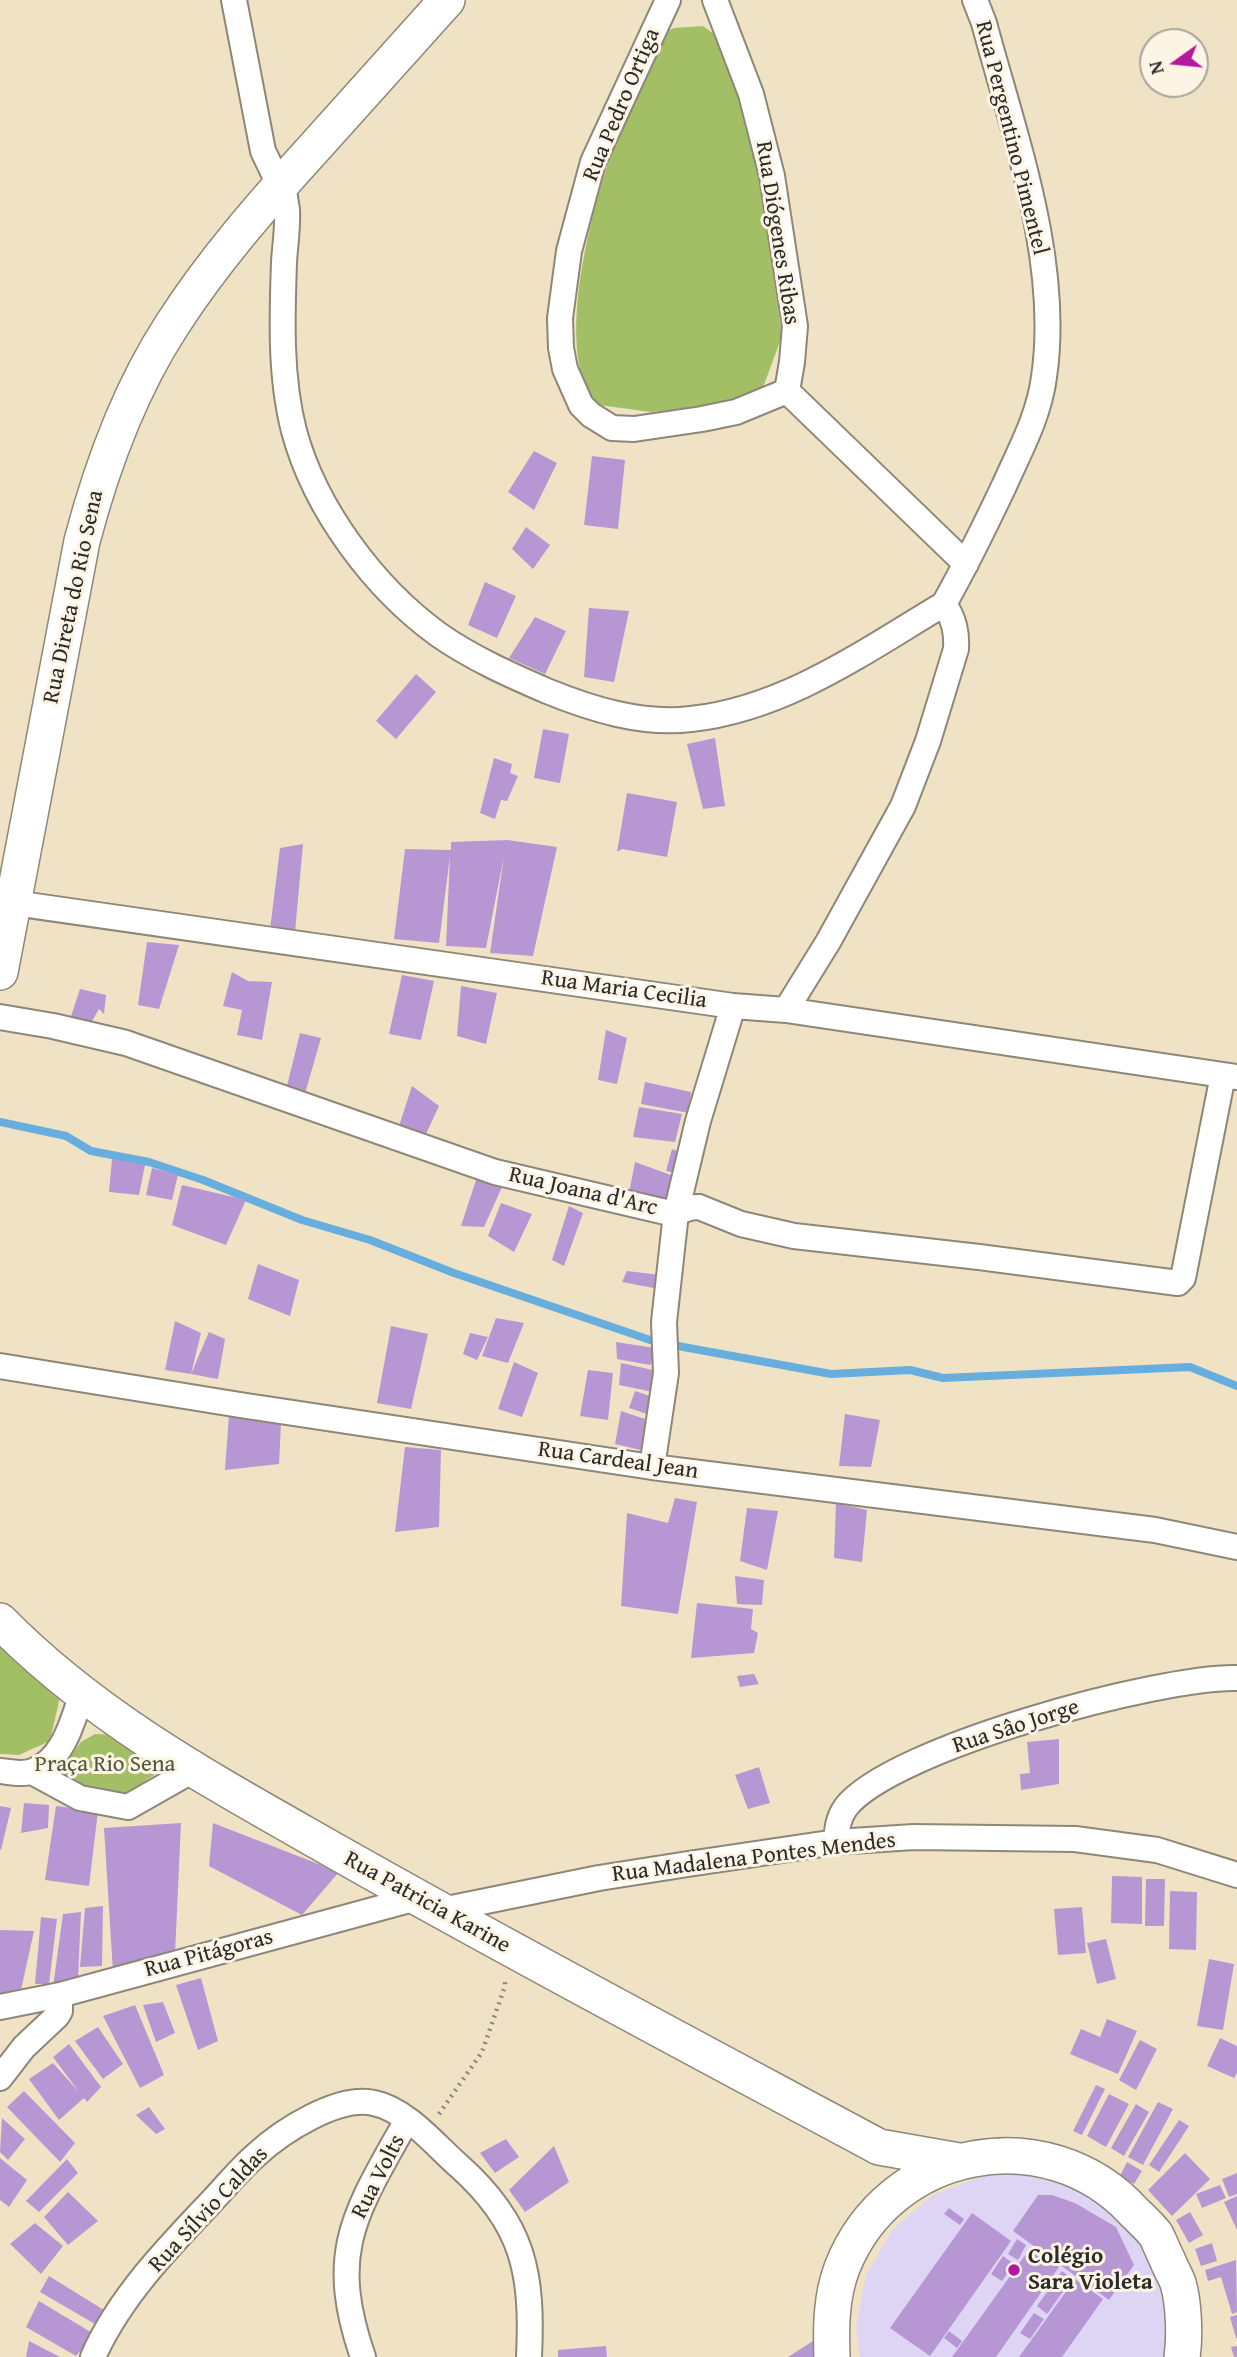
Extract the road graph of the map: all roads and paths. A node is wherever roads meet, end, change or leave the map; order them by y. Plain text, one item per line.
1 (234, 0) edge
2 (447, 0) edge
3 (668, 0) edge
4 (715, 0) edge
5 (975, 0) edge
6 (280, 186) junction
7 (787, 391) junction
8 (966, 564) junction
9 (944, 604) junction
10 (6, 901) edge
11 (0, 972) edge
12 (733, 1006) junction
13 (786, 1010) junction
14 (0, 1017) edge
15 (1230, 1076) edge
16 (676, 1213) junction
17 (0, 1366) edge
18 (652, 1467) junction
19 (1237, 1547) edge
20 (0, 1621) edge
21 (1237, 1678) edge
22 (82, 1694) junction
23 (193, 1770) junction
24 (0, 1771) edge
25 (32, 1772) junction
26 (836, 1842) junction
27 (1237, 1875) edge
28 (428, 1904) junction
29 (505, 1947) junction
30 (60, 1995) junction
31 (0, 2007) edge
32 (0, 2078) edge
33 (416, 2127) junction
34 (879, 2147) junction
35 (960, 2161) junction
36 (894, 2195) junction
37 (1186, 2351) edge
38 (93, 2357) edge
39 (363, 2357) edge
40 (528, 2357) edge
41 (832, 2357) edge

1 - 6 street
2 - 6 main road, Rua Direta do Rio Sena
3 - 7 street, Rua Pedro Ortiga
4 - 7 street, Rua Diógenes Ribas
5 - 8 street, Rua Pergentino Pimentel
6 - 9 street
6 - 10 main road, Rua Direta do Rio Sena
7 - 8 street
8 - 9 street, Rua Pergentino Pimentel
9 - 13 street
10 - 11 main road, Rua Direta do Rio Sena
10 - 12 street, Rua Maria Cecilia
12 - 13 street, Rua Maria Cecilia
12 - 16 street
13 - 15 street, Rua Maria Cecilia
14 - 16 street, Rua Joana d'Arc
15 - 16 street, Rua Joana d'Arc
16 - 18 street
17 - 18 street, Rua Cardeal Jean
18 - 19 street, Rua Cardeal Jean
20 - 22 main road, Rua Patricia Karine
21 - 26 street, Rua Sâo Jorge
22 - 23 main road, Rua Patricia Karine
22 - 25 street
23 - 25 street
23 - 28 main road, Rua Patricia Karine
24 - 25 street
26 - 27 street, Rua Madalena Pontes Mendes
26 - 28 street, Rua Madalena Pontes Mendes
28 - 29 main road, Rua Patricia Karine
28 - 30 street, Rua Pitágoras
29 - 33 path
29 - 34 main road, Rua Patricia Karine
30 - 31 street, Rua Pitágoras
30 - 32 street
33 - 38 street, Rua Sílvio Caldas
33 - 39 street, Rua Volts
33 - 40 street, Rua Sílvio Caldas
34 - 35 main road, Rua Patricia Karine
34 - 36 main road
35 - 36 main road
35 - 37 main road
36 - 41 main road

